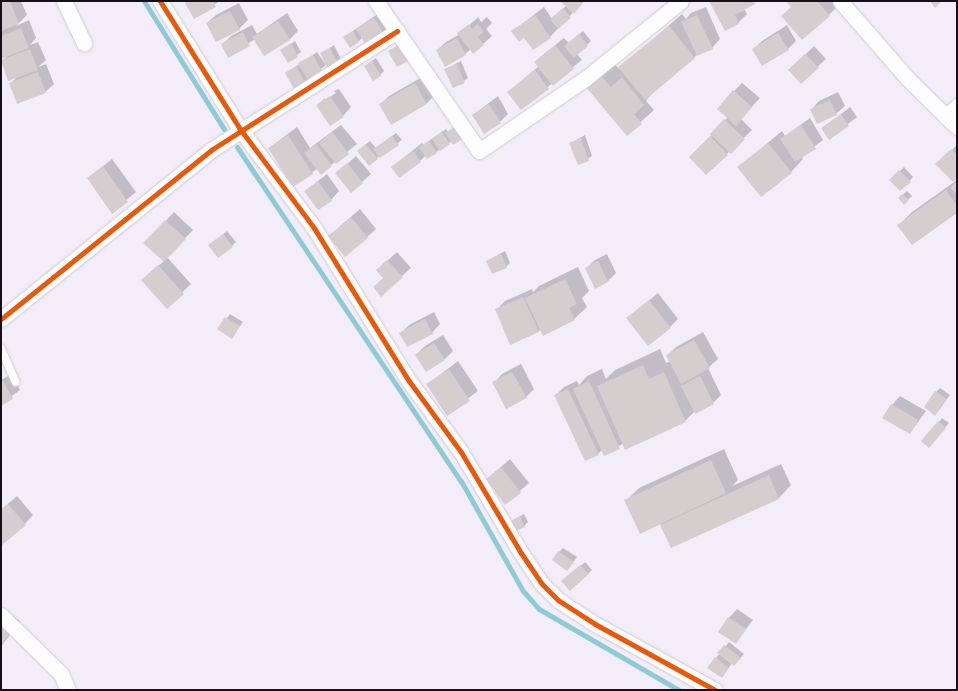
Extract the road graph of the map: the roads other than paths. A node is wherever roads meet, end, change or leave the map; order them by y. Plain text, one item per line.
1 (64, 1) edge
2 (160, 1) edge
3 (376, 1) edge
4 (681, 1) edge
5 (840, 1) edge
6 (396, 31) junction
7 (84, 42) dead end
8 (957, 106) edge
9 (951, 122) edge
10 (240, 129) junction
11 (1, 319) edge
12 (1, 349) edge
13 (16, 382) dead end
14 (1, 615) edge
15 (68, 690) edge
16 (715, 690) edge

1 - 7 street
2 - 10 street
3 - 6 street
4 - 6 street
5 - 9 street
6 - 10 street
8 - 9 street
10 - 11 street
10 - 16 street
12 - 13 lane
14 - 15 street

